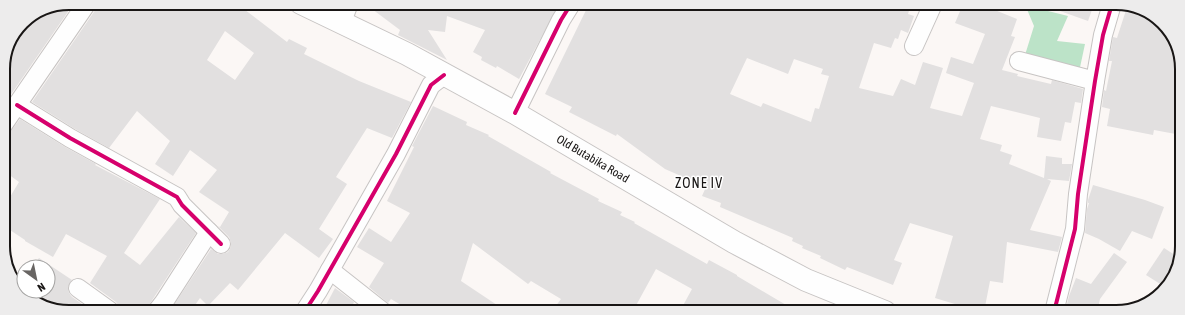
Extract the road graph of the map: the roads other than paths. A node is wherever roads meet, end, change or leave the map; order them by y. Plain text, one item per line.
1 (82, 10) edge
2 (333, 10) edge
3 (567, 10) edge
4 (930, 10) edge
5 (1110, 10) edge
6 (346, 13) edge
7 (914, 46) dead end
8 (1018, 61) dead end
9 (444, 75) junction
10 (1095, 81) junction
11 (17, 105) junction
12 (515, 113) junction
13 (10, 116) edge
14 (330, 270) junction
15 (78, 288) dead end
16 (102, 305) edge
17 (162, 305) edge
18 (309, 305) edge
19 (374, 305) edge
20 (868, 305) edge
21 (1056, 305) edge

1 - 11 street
2 - 6 main road, Old Butabika Road
3 - 12 street
4 - 7 street
5 - 10 street
6 - 9 main road, Old Butabika Road
8 - 10 street
9 - 12 main road, Old Butabika Road
9 - 14 street
10 - 21 street
11 - 13 street
11 - 17 street
12 - 20 main road, Old Butabika Road
14 - 18 street
14 - 19 street
15 - 16 street

